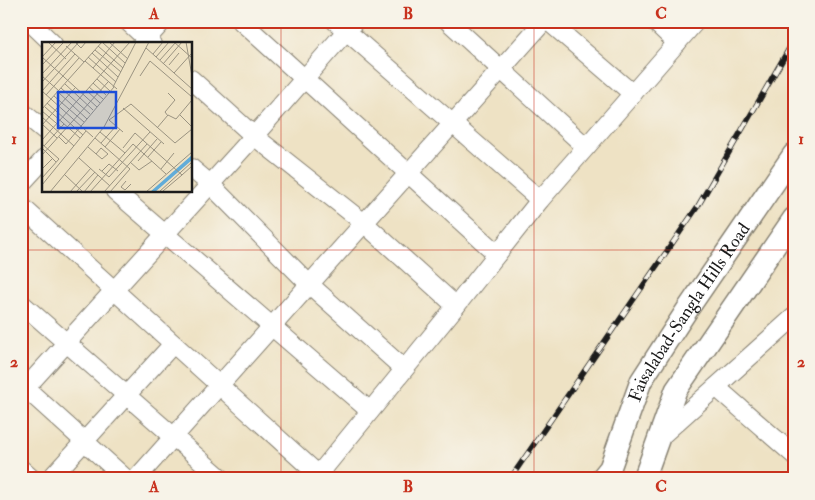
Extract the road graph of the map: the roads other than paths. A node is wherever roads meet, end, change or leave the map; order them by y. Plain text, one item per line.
1 (29, 21) edge
2 (127, 21) edge
3 (163, 21) edge
4 (241, 21) edge
5 (448, 21) edge
6 (544, 21) edge
7 (548, 21) edge
8 (654, 21) edge
9 (696, 21) edge
10 (345, 25) edge
11 (51, 42) edge
12 (147, 42) edge
13 (676, 43) junction
14 (501, 70) junction
15 (304, 78) junction
16 (192, 80) edge
17 (633, 94) junction
18 (21, 111) edge
19 (452, 124) junction
20 (42, 128) edge
21 (254, 136) junction
22 (586, 147) junction
23 (794, 154) edge
24 (42, 161) edge
25 (192, 169) edge
26 (408, 173) junction
27 (21, 184) edge
28 (210, 184) junction
29 (116, 192) edge
30 (540, 200) junction
31 (21, 206) edge
32 (794, 218) edge
33 (364, 224) junction
34 (164, 234) junction
35 (497, 254) junction
36 (309, 284) junction
37 (114, 290) junction
38 (21, 303) edge
39 (456, 306) junction
40 (794, 317) edge
41 (271, 327) junction
42 (67, 343) junction
43 (173, 344) junction
44 (404, 368) junction
45 (219, 385) junction
46 (716, 386) junction
47 (23, 388) edge
48 (126, 395) junction
49 (370, 412) junction
50 (173, 436) junction
51 (660, 437) junction
52 (84, 441) junction
53 (794, 456) edge
54 (21, 469) edge
55 (319, 477) edge
56 (32, 479) edge
57 (50, 479) edge
58 (126, 479) edge
59 (136, 479) edge
60 (222, 479) edge
61 (601, 479) edge
62 (644, 479) edge

1 - 11 street
2 - 12 street
3 - 12 street
4 - 15 street
5 - 14 street
6 - 14 street
7 - 17 street
8 - 13 street
9 - 13 street
10 - 15 street
10 - 19 street
13 - 17 street
14 - 19 street
14 - 22 street
15 - 21 street
15 - 26 street
16 - 21 street
17 - 22 street
18 - 20 street
19 - 26 street
19 - 30 street
21 - 28 street
21 - 33 street
22 - 30 street
23 - 61 main road, Faisalabad-Sangla Hills Road
24 - 27 street
25 - 28 street
26 - 33 street
26 - 35 street
28 - 34 street
28 - 36 street
29 - 34 street
30 - 35 street
31 - 37 street
32 - 51 main road, Faisalabad-Sangla Hills Road
33 - 36 street
33 - 39 street
34 - 37 street
34 - 41 street
35 - 39 street
36 - 41 street
36 - 44 street
37 - 42 street
37 - 43 street
38 - 42 street
39 - 44 street
40 - 46 street
41 - 45 street
41 - 49 street
42 - 47 street
42 - 48 street
43 - 45 street
43 - 48 street
44 - 49 street
45 - 50 street
45 - 55 street
46 - 51 street
46 - 53 street
47 - 52 street
48 - 50 street
48 - 52 street
49 - 55 street
50 - 59 street
50 - 60 street
51 - 62 main road, Faisalabad-Sangla Hills Road
52 - 57 street
52 - 58 street
54 - 56 street

